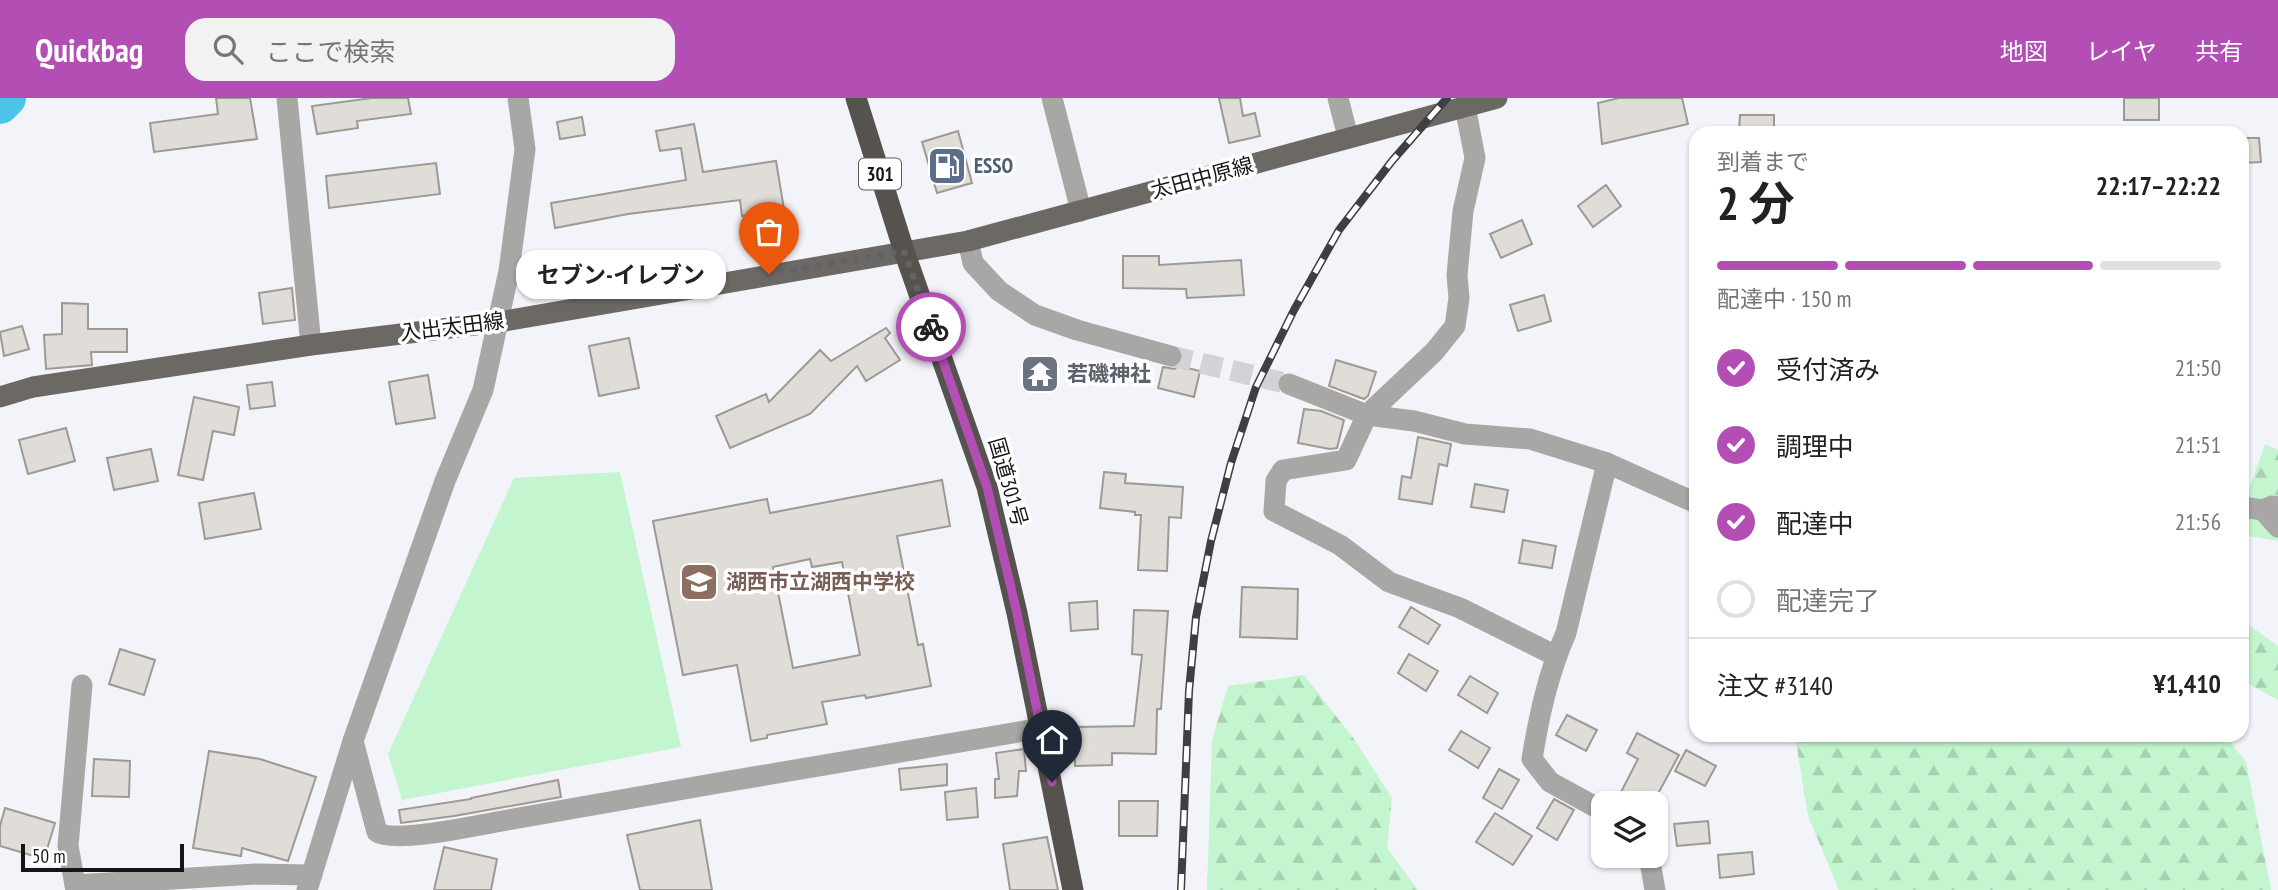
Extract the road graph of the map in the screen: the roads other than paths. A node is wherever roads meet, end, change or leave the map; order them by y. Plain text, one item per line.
1 (288, 98) edge
2 (518, 98) edge
3 (856, 98) edge
4 (1052, 98) edge
5 (1338, 98) edge
6 (1497, 98) edge
7 (1465, 106) junction
8 (1349, 137) junction
9 (1081, 211) junction
10 (968, 241) junction
11 (904, 251) junction
12 (499, 322) junction
13 (311, 345) junction
14 (1171, 356) tunnel mouth
15 (1289, 384) tunnel mouth
16 (0, 397) edge
17 (1367, 415) junction
18 (1607, 463) junction
19 (1689, 500) edge
20 (2261, 508) edge
21 (2278, 527) edge
22 (1556, 656) junction
23 (82, 685) dead end
24 (1042, 728) junction
25 (353, 741) junction
26 (1591, 804) edge
27 (1651, 868) edge
28 (309, 883) edge
29 (75, 888) edge
30 (1073, 890) edge
31 (1655, 890) edge

1 - 13 street
2 - 12 street
3 - 11 highway, 国道301号 / 301
4 - 9 street
5 - 8 street
6 - 7 main road, 太田中原線
7 - 8 main road, 太田中原線
7 - 17 street
8 - 9 main road, 太田中原線
9 - 10 main road, 太田中原線
10 - 11 main road, 太田中原線
10 - 14 street
11 - 12 main road, 入出太田線
11 - 24 highway, 国道301号 / 301
12 - 13 main road, 入出太田線
12 - 25 street
13 - 16 main road, 入出太田線
15 - 17 street
17 - 18 street
17 - 22 street
18 - 19 street
18 - 22 street
20 - 21 street
22 - 26 street
23 - 29 street
24 - 25 street
24 - 30 highway, 国道301号 / 301
25 - 28 street
27 - 31 street
28 - 29 street

